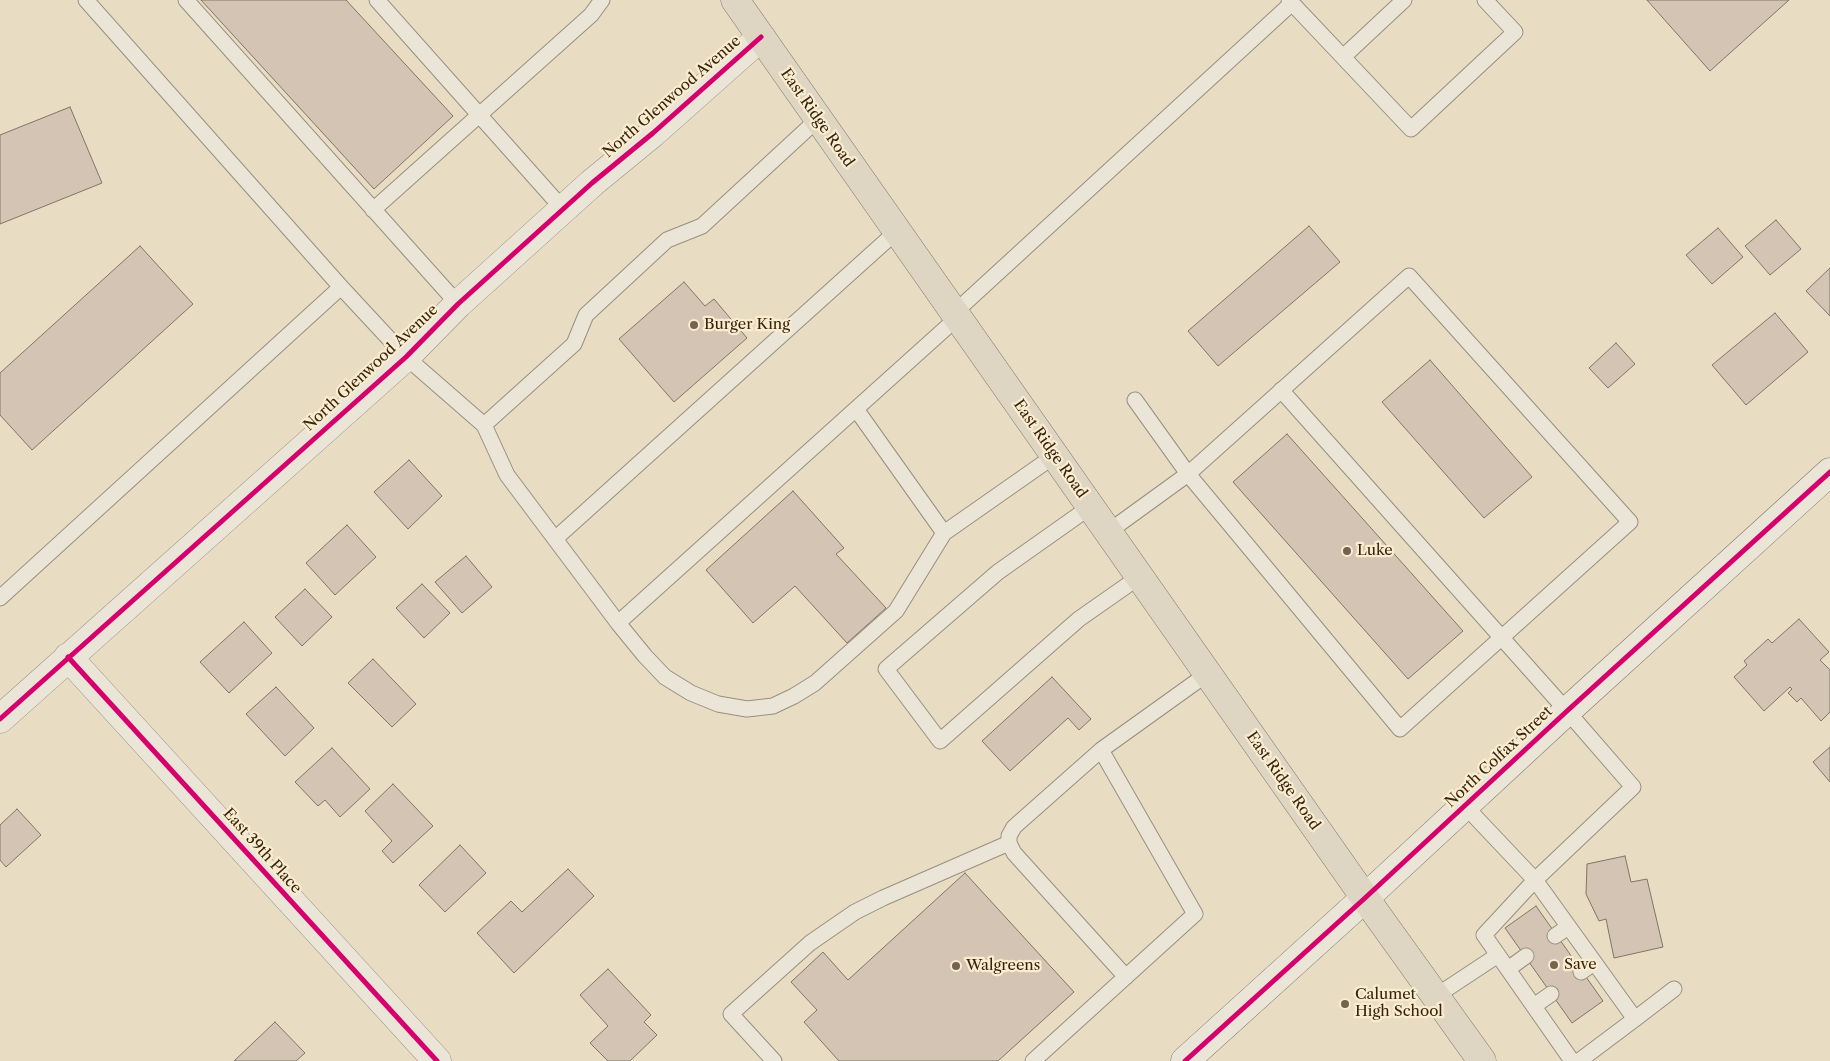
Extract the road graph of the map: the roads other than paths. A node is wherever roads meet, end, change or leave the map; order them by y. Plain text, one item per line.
1 (86, 0) edge
2 (186, 0) edge
3 (377, 0) edge
4 (602, 0) edge
5 (735, 0) edge
6 (1404, 0) edge
7 (1486, 0) edge
8 (1290, 2) edge
9 (761, 36) junction
10 (1343, 58) junction
11 (479, 115) junction
12 (818, 119) junction
13 (563, 209) junction
14 (374, 210) junction
15 (896, 231) junction
16 (341, 287) junction
17 (458, 304) junction
18 (956, 315) junction
19 (406, 357) junction
20 (1281, 390) junction
21 (1135, 400) dead end
22 (856, 409) junction
23 (484, 425) junction
24 (1054, 456) junction
25 (1830, 472) edge
26 (1188, 474) junction
27 (1090, 507) junction
28 (1108, 532) junction
29 (944, 533) junction
30 (555, 539) junction
31 (1139, 577) junction
32 (0, 598) edge
33 (618, 624) junction
34 (1502, 638) junction
35 (68, 657) junction
36 (1207, 674) junction
37 (1567, 711) junction
38 (0, 719) edge
39 (1101, 750) junction
40 (1465, 806) junction
41 (1009, 843) junction
42 (1535, 880) junction
43 (1365, 898) junction
44 (1568, 927) junction
45 (1555, 936) dead end
46 (1498, 955) junction
47 (1526, 956) dead end
48 (1594, 963) junction
49 (1508, 969) junction
50 (1581, 972) dead end
51 (1126, 977) junction
52 (1674, 989) dead end
53 (1551, 994) dead end
54 (1436, 996) junction
55 (1534, 1006) junction
56 (1635, 1019) junction
57 (1572, 1060) edge
58 (437, 1061) edge
59 (774, 1061) edge
60 (1033, 1061) edge
61 (1185, 1061) edge
62 (1482, 1061) edge

1 - 16 lane
2 - 14 lane
3 - 11 lane
4 - 11 lane
5 - 9 main road, East Ridge Road
6 - 10 lane
7 - 10 lane
8 - 10 lane
8 - 18 lane
9 - 12 main road, East Ridge Road
9 - 13 street, North Glenwood Avenue
11 - 13 lane
11 - 14 lane
12 - 15 main road, East Ridge Road
12 - 23 lane
13 - 17 street, North Glenwood Avenue
14 - 17 lane
15 - 18 main road, East Ridge Road
15 - 30 lane
16 - 19 lane
16 - 32 lane
17 - 19 street, North Glenwood Avenue
18 - 22 lane
18 - 24 main road, East Ridge Road
19 - 23 lane
19 - 35 street, North Glenwood Avenue
20 - 26 lane
20 - 34 lane
20 - 34 lane
21 - 26 lane
22 - 29 lane
22 - 33 lane
23 - 30 lane
24 - 27 main road, East Ridge Road
24 - 29 lane
25 - 37 street, North Colfax Street
26 - 28 lane
26 - 34 lane
27 - 28 main road, East Ridge Road
27 - 31 lane
28 - 31 main road, East Ridge Road
29 - 33 lane
30 - 33 lane
31 - 36 main road, East Ridge Road
34 - 37 lane
35 - 38 street, North Glenwood Avenue
35 - 58 street, East 39th Place
36 - 39 lane
36 - 43 main road, East Ridge Road
37 - 40 street, North Colfax Street
37 - 42 lane
39 - 41 lane
39 - 51 lane
40 - 42 lane
40 - 43 street, North Colfax Street
41 - 51 lane
41 - 59 lane
42 - 44 lane
42 - 46 lane
43 - 54 main road, East Ridge Road
43 - 61 street, North Colfax Street
44 - 45 lane
44 - 48 lane
46 - 49 lane
46 - 54 lane
47 - 49 lane
48 - 50 lane
48 - 56 lane
49 - 55 lane
51 - 60 lane
52 - 56 lane
53 - 55 lane
54 - 62 main road, East Ridge Road
55 - 57 lane
56 - 57 lane

